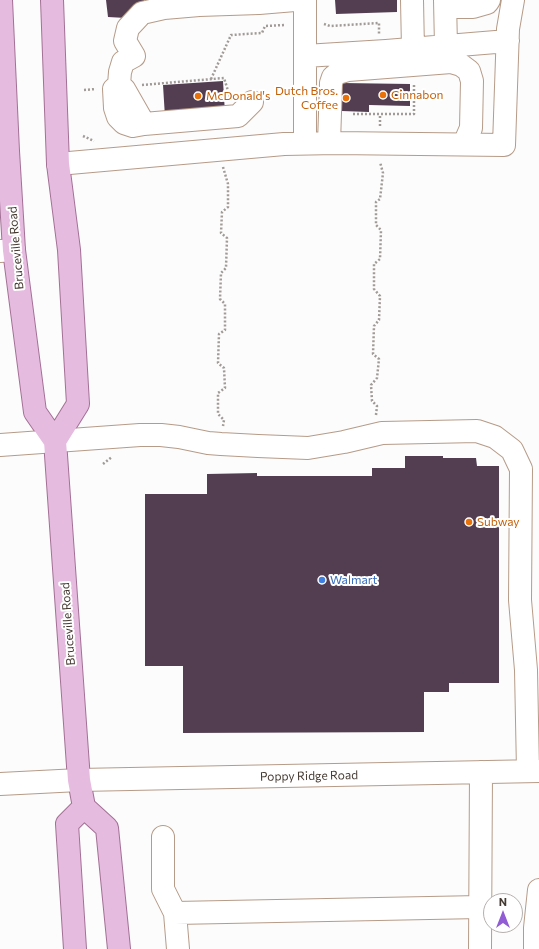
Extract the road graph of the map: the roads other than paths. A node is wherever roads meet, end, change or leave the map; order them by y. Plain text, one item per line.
1 (1, 0) edge
2 (52, 0) edge
3 (295, 0) edge
4 (305, 0) edge
5 (412, 0) edge
6 (445, 0) edge
7 (455, 0) edge
8 (489, 0) edge
9 (513, 0) edge
10 (199, 2) edge
11 (164, 4) edge
12 (508, 41) junction
13 (446, 46) junction
14 (305, 56) junction
15 (413, 65) junction
16 (241, 101) road end
17 (305, 143) junction
18 (329, 143) junction
19 (464, 144) junction
20 (58, 164) junction
21 (7, 251) edge
22 (55, 441) junction
23 (0, 445) edge
24 (533, 771) edge
25 (481, 772) junction
26 (79, 780) junction
27 (0, 784) edge
28 (84, 807) junction
29 (163, 837) dead end
30 (539, 890) edge
31 (480, 907) junction
32 (175, 913) junction
33 (75, 949) edge
34 (119, 949) edge
35 (178, 949) edge
36 (480, 949) edge
37 (535, 949) edge

1 - 21 main road, Bruceville Road
2 - 20 main road
3 - 10 street
4 - 14 street
5 - 15 street
6 - 13 street
7 - 8 street
9 - 12 street
10 - 11 street
11 - 16 street
12 - 13 street
12 - 19 street
13 - 15 street
14 - 15 street
14 - 17 street
15 - 18 street
15 - 19 street
17 - 18 street
17 - 20 street
18 - 19 street
20 - 22 main road
21 - 22 main road, Bruceville Road
22 - 23 street
22 - 24 street
22 - 26 main road, Bruceville Road
24 - 25 street, Poppy Ridge Road
25 - 26 street, Poppy Ridge Road
25 - 31 street
26 - 27 street, Poppy Ridge Road
26 - 28 main road, Bruceville Road
28 - 33 main road
28 - 34 main road
29 - 32 street
30 - 37 street
31 - 32 street
31 - 36 street
32 - 35 street

